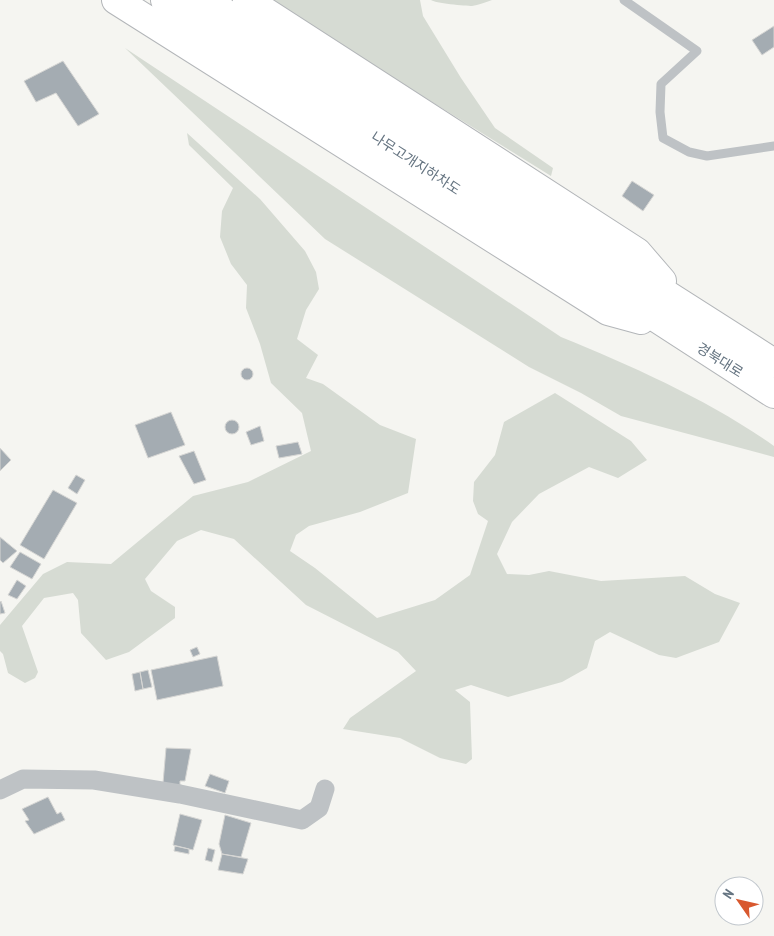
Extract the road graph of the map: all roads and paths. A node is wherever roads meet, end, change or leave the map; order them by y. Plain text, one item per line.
1 (116, 0) edge
2 (165, 0) edge
3 (204, 0) edge
4 (246, 0) edge
5 (624, 0) edge
6 (774, 146) edge
7 (681, 303) junction
8 (667, 326) junction
9 (774, 363) edge
10 (774, 394) edge
11 (325, 789) dead end
12 (0, 790) edge

1 - 8 highway
2 - 8 highway, 나무고개지하차도
3 - 7 highway, 나무고개지하차도
4 - 7 highway
5 - 6 lane
7 - 9 highway, 경북대로
8 - 10 highway, 경북대로
11 - 12 street

